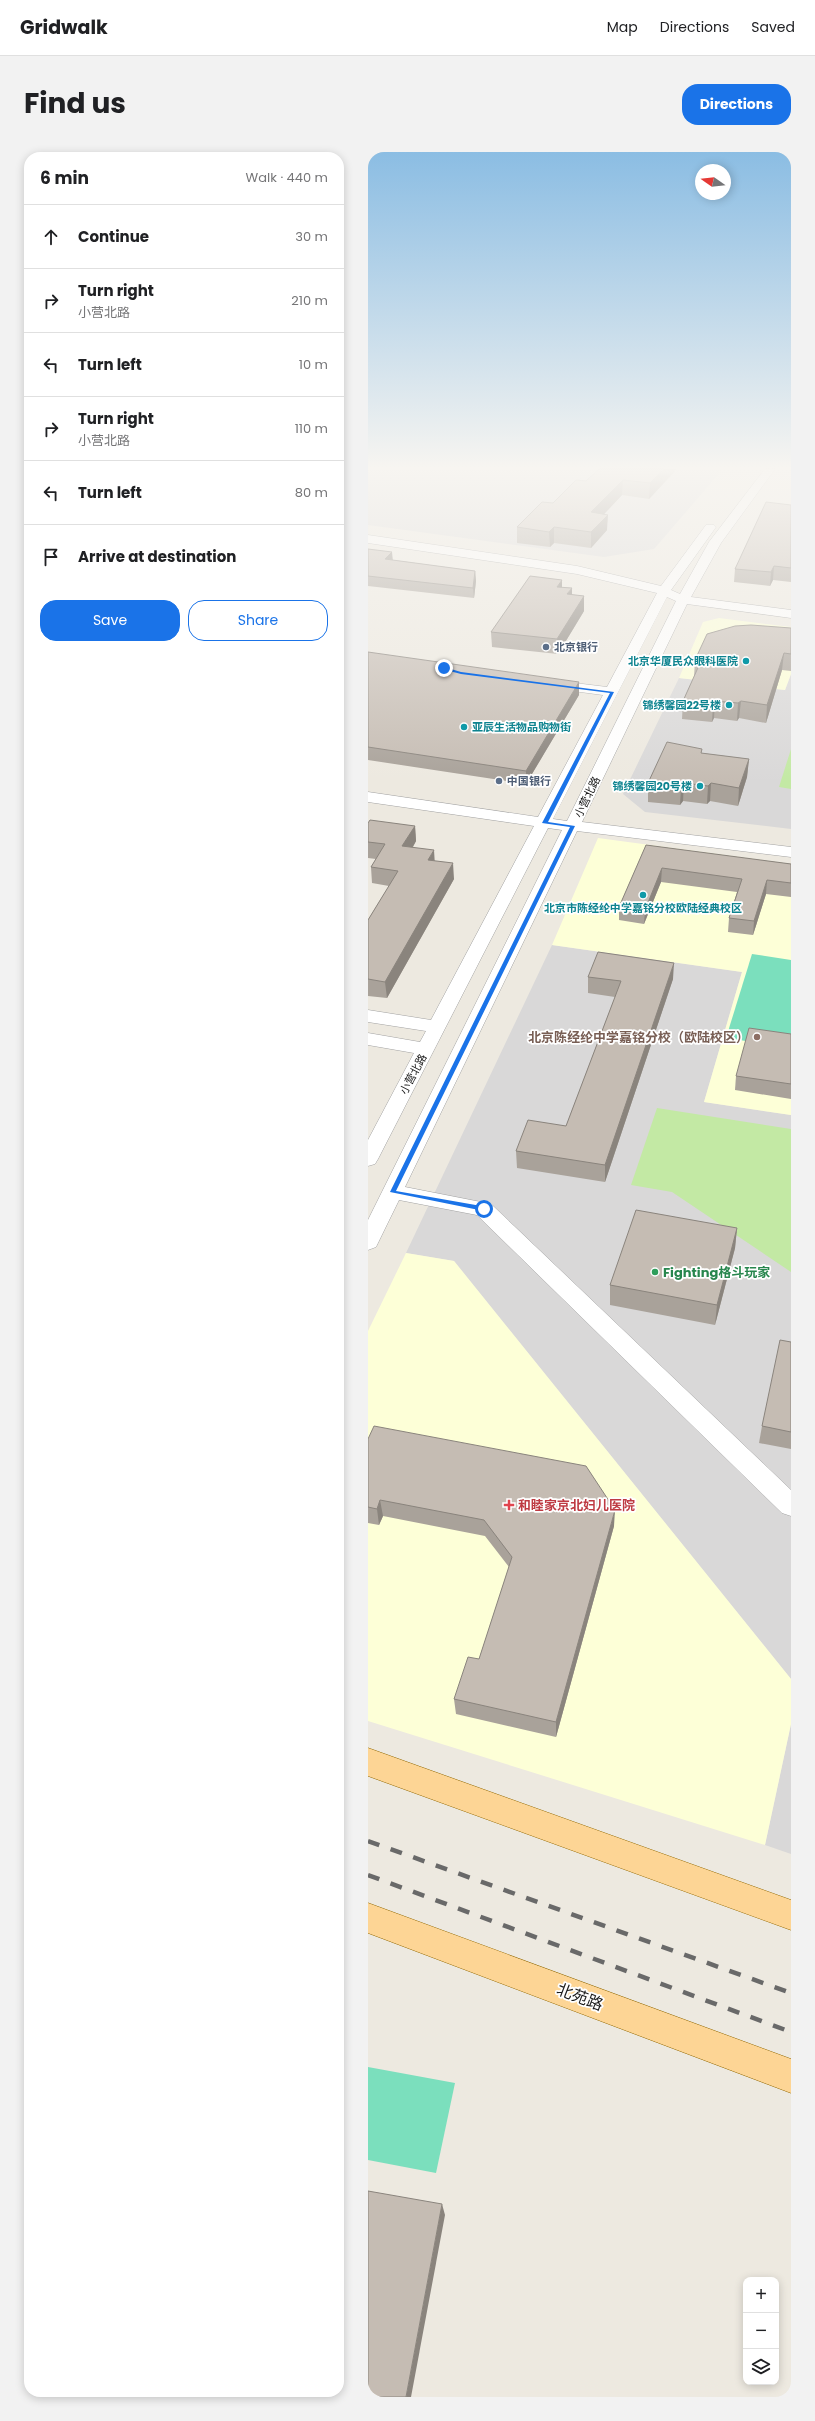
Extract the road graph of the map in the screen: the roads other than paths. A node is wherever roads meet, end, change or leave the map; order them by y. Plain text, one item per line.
1 (592, 574) edge
2 (677, 574) edge
3 (698, 574) edge
4 (664, 592) junction
5 (686, 595) junction
6 (791, 604) edge
7 (791, 614) edge
8 (536, 682) edge
9 (612, 692) junction
10 (368, 797) edge
11 (545, 823) junction
12 (573, 826) junction
13 (791, 852) edge
14 (368, 1016) edge
15 (438, 1027) junction
16 (368, 1039) edge
17 (426, 1049) junction
18 (368, 1159) edge
19 (393, 1192) junction
20 (368, 1242) edge
21 (791, 1506) edge
22 (368, 1762) edge
23 (791, 1915) edge
24 (368, 1918) edge
25 (791, 2076) edge

1 - 4 street
2 - 4 street, 小营北路
3 - 5 street, 小营北路
4 - 5 street
4 - 9 street, 小营北路
5 - 6 street
5 - 7 street
5 - 12 street, 小营北路
8 - 9 street
9 - 11 street, 小营北路
10 - 11 street
11 - 12 street
11 - 15 street, 小营北路
12 - 13 street
12 - 19 street, 小营北路
14 - 15 street
15 - 17 street, 小营北路
16 - 17 street
17 - 18 street, 小营北路
19 - 20 street, 小营北路
19 - 21 street
22 - 23 main road
24 - 25 main road, 北苑路

